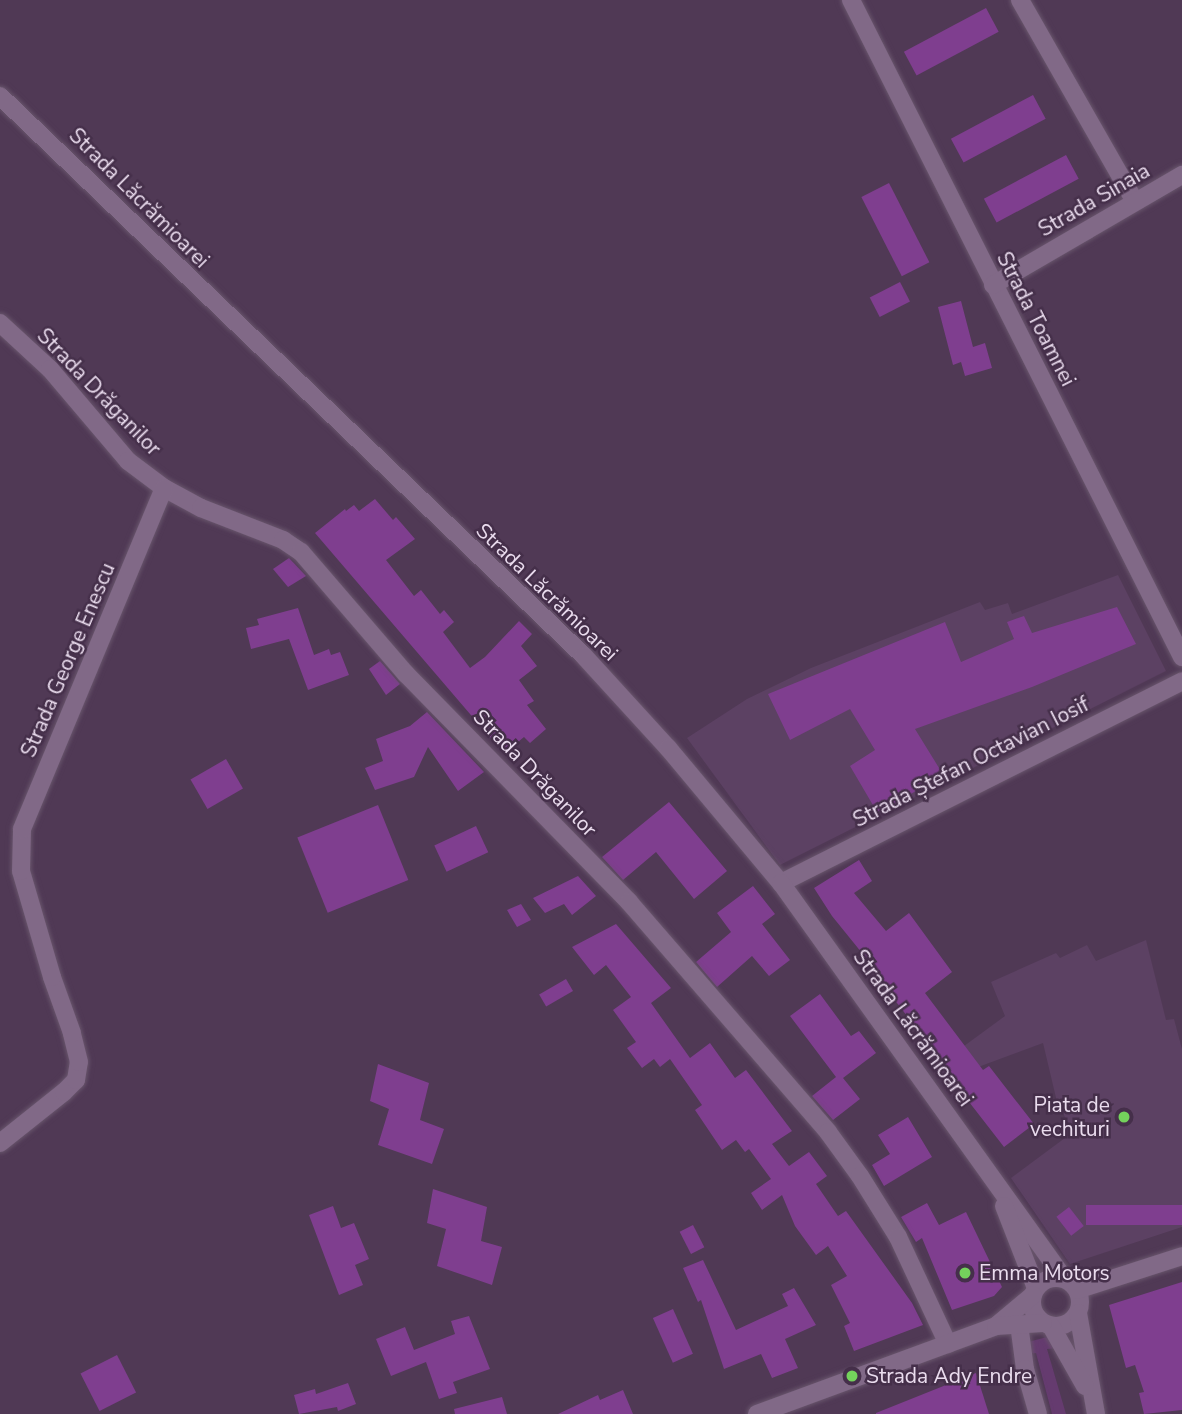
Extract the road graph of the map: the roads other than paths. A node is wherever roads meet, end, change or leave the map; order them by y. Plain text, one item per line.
1 (851, 0) edge
2 (1020, 0) edge
3 (0, 96) edge
4 (1182, 174) edge
5 (1135, 202) junction
6 (993, 285) junction
7 (0, 323) edge
8 (164, 488) junction
9 (1182, 657) edge
10 (1182, 681) edge
11 (781, 883) junction
12 (0, 1143) edge
13 (994, 1180) junction
14 (1182, 1256) edge
15 (1071, 1285) junction
16 (1035, 1291) junction
17 (1078, 1313) junction
18 (1019, 1324) junction
19 (1047, 1324) junction
20 (996, 1326) junction
21 (947, 1344) junction
22 (1094, 1406) edge
23 (757, 1414) edge
24 (1038, 1414) edge

1 - 6 street, Strada Toamnei
2 - 5 street
3 - 11 street, Strada Lăcrămioarei
4 - 5 street, Strada Sinaia
5 - 6 street, Strada Sinaia
6 - 9 street, Strada Toamnei
7 - 8 street, Strada Drăganilor
8 - 12 street, Strada George Enescu
8 - 21 street, Strada Drăganilor
10 - 11 street, Strada Ștefan Octavian Iosif
11 - 13 street, Strada Lăcrămioarei
13 - 15 street, Strada Lăcrămioarei
13 - 16 street, Strada Lăcrămioarei
14 - 15 street
15 - 16 street
15 - 17 street
16 - 19 street
16 - 20 street
17 - 19 street
17 - 22 street
18 - 19 street
18 - 20 street
18 - 24 street
19 - 22 street
20 - 21 street
21 - 23 street

